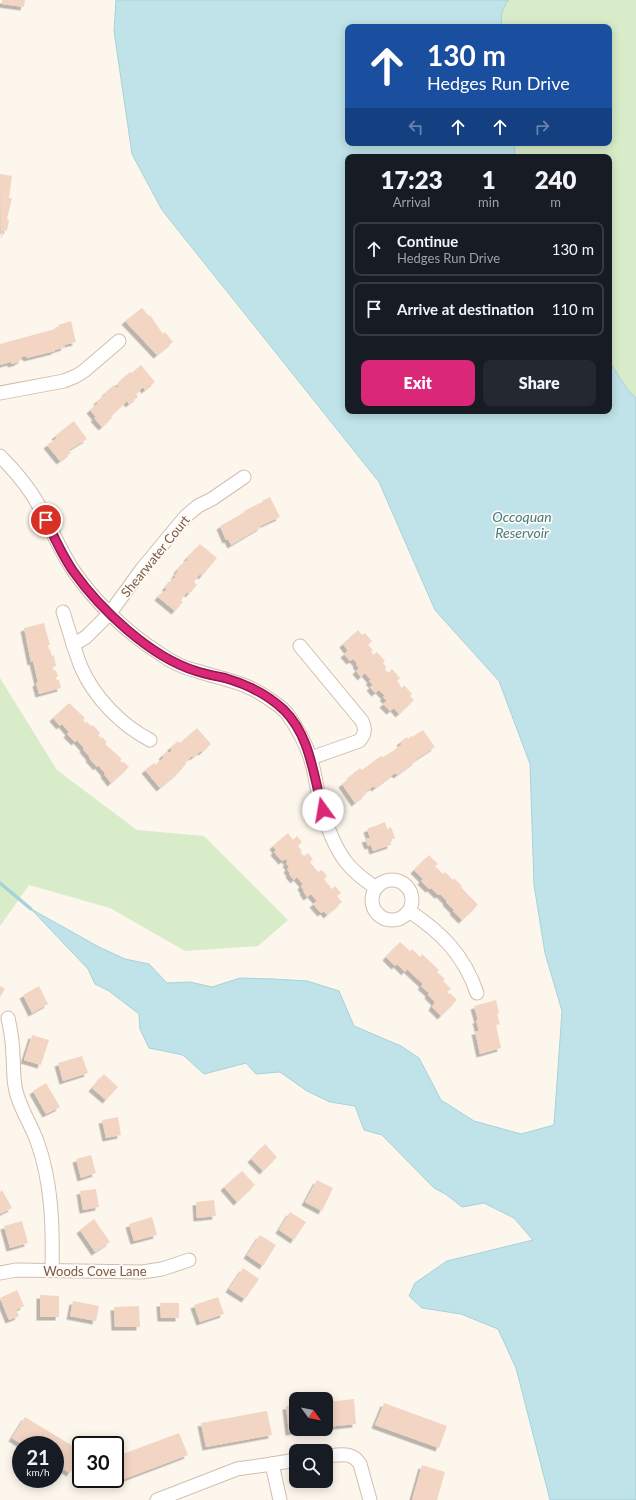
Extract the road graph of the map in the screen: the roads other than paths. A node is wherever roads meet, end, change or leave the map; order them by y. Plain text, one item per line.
1 (119, 341) dead end
2 (0, 393) edge
3 (0, 456) edge
4 (244, 477) dead end
5 (63, 612) dead end
6 (110, 613) junction
7 (73, 645) junction
8 (300, 646) dead end
9 (150, 740) dead end
10 (311, 758) junction
11 (375, 887) junction
12 (409, 911) junction
13 (477, 993) dead end
14 (8, 1018) dead end
15 (189, 1260) dead end
16 (52, 1270) junction
17 (0, 1273) edge
18 (333, 1455) edge
19 (289, 1461) edge
20 (272, 1464) junction
21 (157, 1500) edge
22 (280, 1500) edge
23 (370, 1500) edge

1 - 2 street
3 - 6 street
4 - 6 street, Shearwater Court
5 - 7 street
6 - 7 street, Shearwater Court
6 - 10 street
7 - 9 street
8 - 10 street
10 - 11 street
11 - 12 street
11 - 12 street
12 - 13 street
14 - 16 street
15 - 16 street, Woods Cove Lane
16 - 17 street, Woods Cove Lane
18 - 23 street
19 - 20 street
20 - 21 street
20 - 22 street

